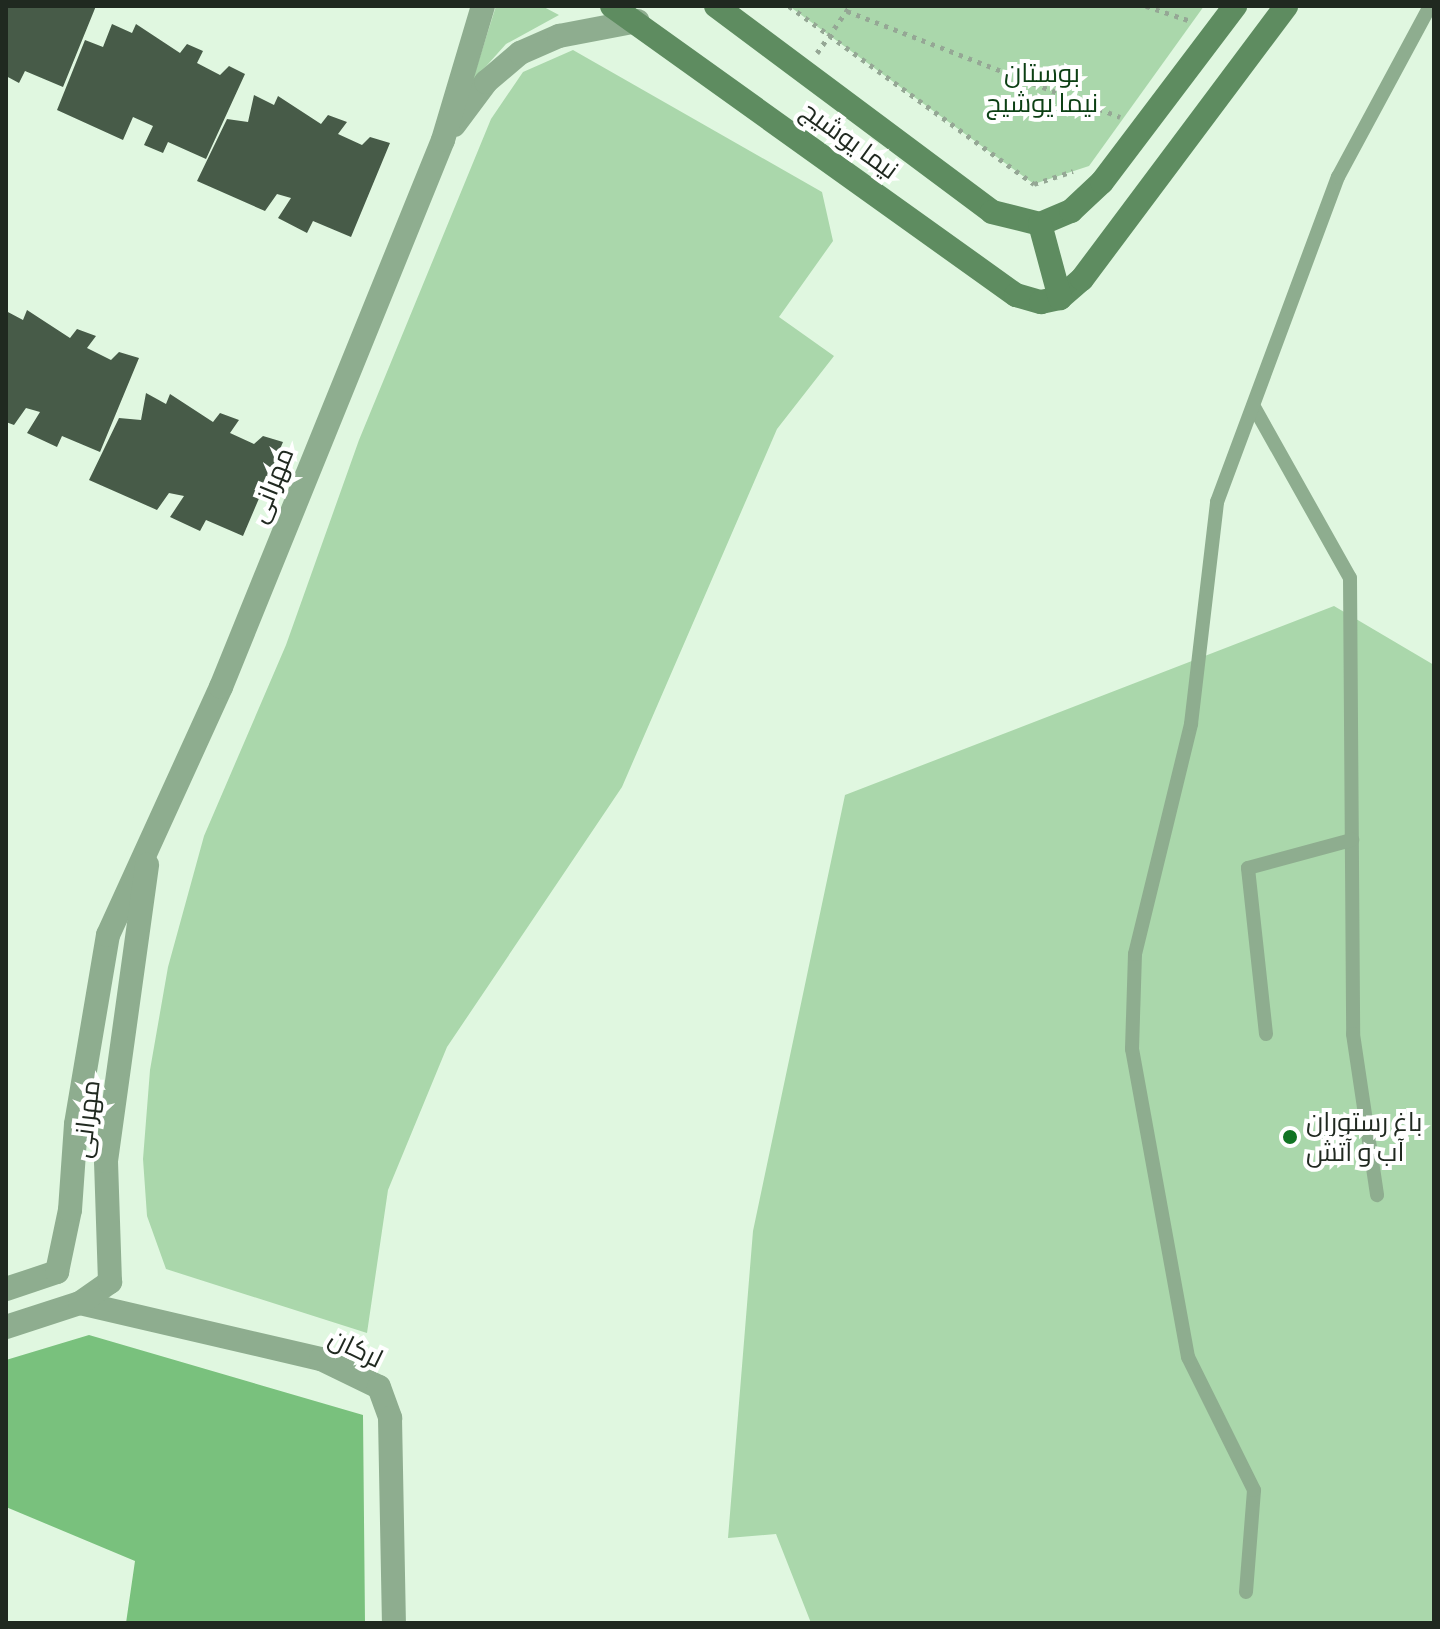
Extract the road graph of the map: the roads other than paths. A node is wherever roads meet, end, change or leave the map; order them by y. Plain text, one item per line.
1 (483, 6) edge
2 (612, 6) edge
3 (716, 6) edge
4 (1235, 6) edge
5 (1286, 6) edge
6 (1430, 6) edge
7 (638, 21) junction
8 (443, 140) junction
9 (1040, 224) junction
10 (1060, 298) junction
11 (1254, 407) junction
12 (1352, 840) junction
13 (148, 851) junction
14 (1266, 1034) dead end
15 (1377, 1195) dead end
16 (6, 1289) edge
17 (80, 1303) junction
18 (6, 1327) edge
19 (1246, 1592) dead end
20 (394, 1623) edge

1 - 8 street
2 - 7 street, نیما یوشیج
3 - 9 street, نیما یوشیج
4 - 9 street
5 - 10 street
6 - 11 lane
7 - 8 street
7 - 10 street, نیما یوشیج
8 - 13 street, مهرانی
9 - 10 street
11 - 12 lane
11 - 19 lane
12 - 14 lane
12 - 15 lane
13 - 16 street, مهرانی
13 - 17 street, مهرانی
17 - 18 street, مهرانی
17 - 20 street, لرکان

